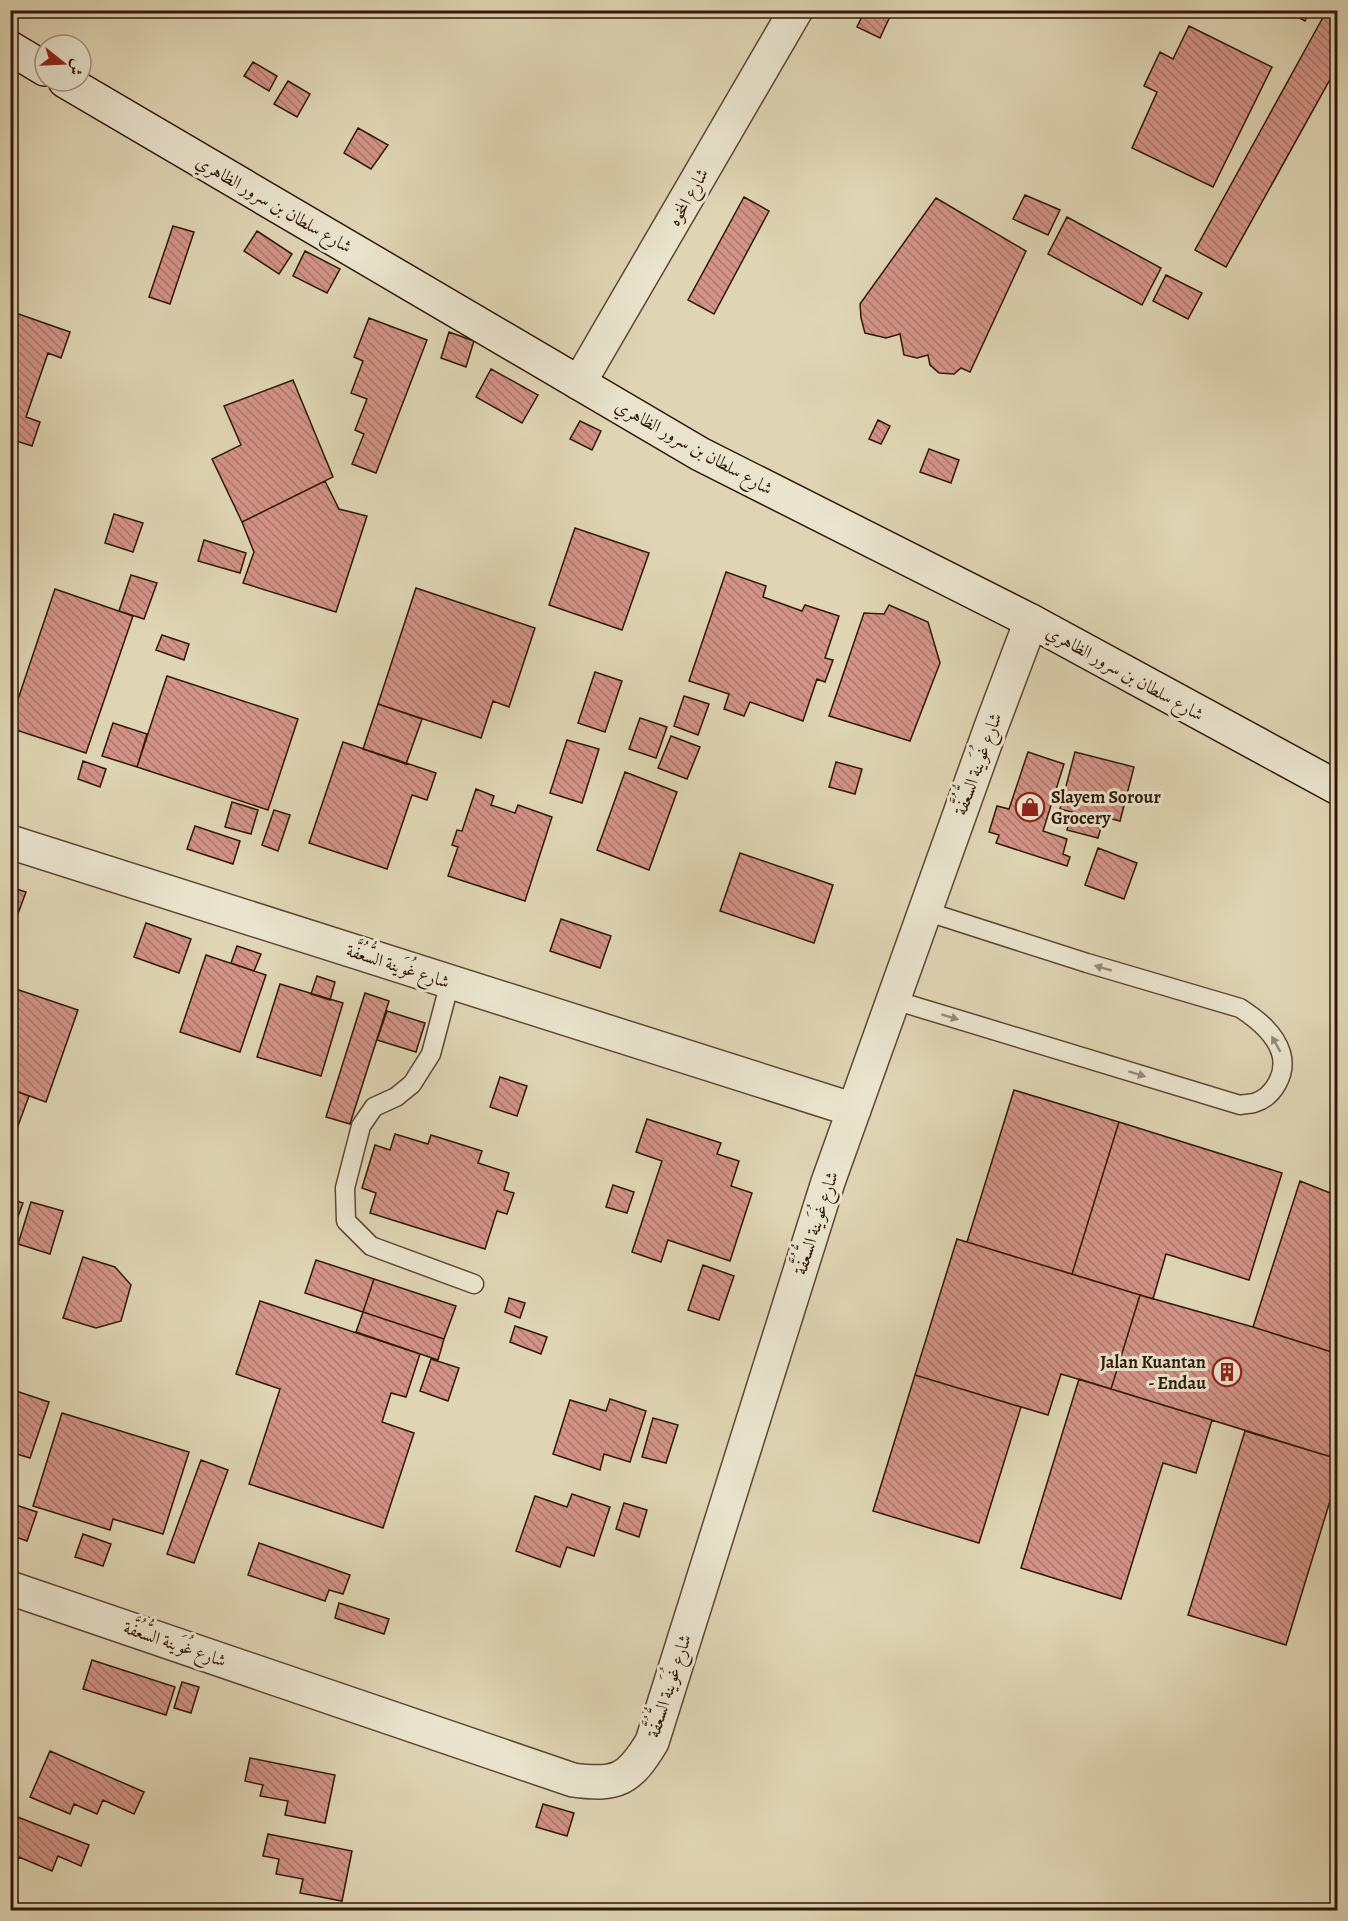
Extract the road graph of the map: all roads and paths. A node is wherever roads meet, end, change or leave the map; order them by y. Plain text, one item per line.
1 (796, 10) edge
2 (10, 48) edge
3 (33, 62) edge
4 (85, 93) edge
5 (579, 383) junction
6 (1031, 621) junction
7 (1338, 788) edge
8 (10, 842) edge
9 (925, 911) junction
10 (450, 982) junction
11 (894, 1000) junction
12 (854, 1110) junction
13 (474, 1284) dead end
14 (10, 1588) edge

1 - 5 street, شارع المخوه
2 - 3 street
4 - 5 street, شارع سلطان بن سرور الظاهري
5 - 6 street, شارع سلطان بن سرور الظاهري
6 - 7 street, شارع سلطان بن سرور الظاهري
6 - 9 street, شارع غُوَينة السُّعُفَّة
8 - 10 street, شارع غُوَينة السُّعُفَّة
9 - 11 street, شارع غُوَينة السُّعُفَّة
11 -> 9 lane
10 - 12 street, شارع غُوَينة السُّعُفَّة
10 - 13 lane
11 - 12 street, شارع غُوَينة السُّعُفَّة
12 - 14 street, شارع غُوَينة السُّعُفَّة

